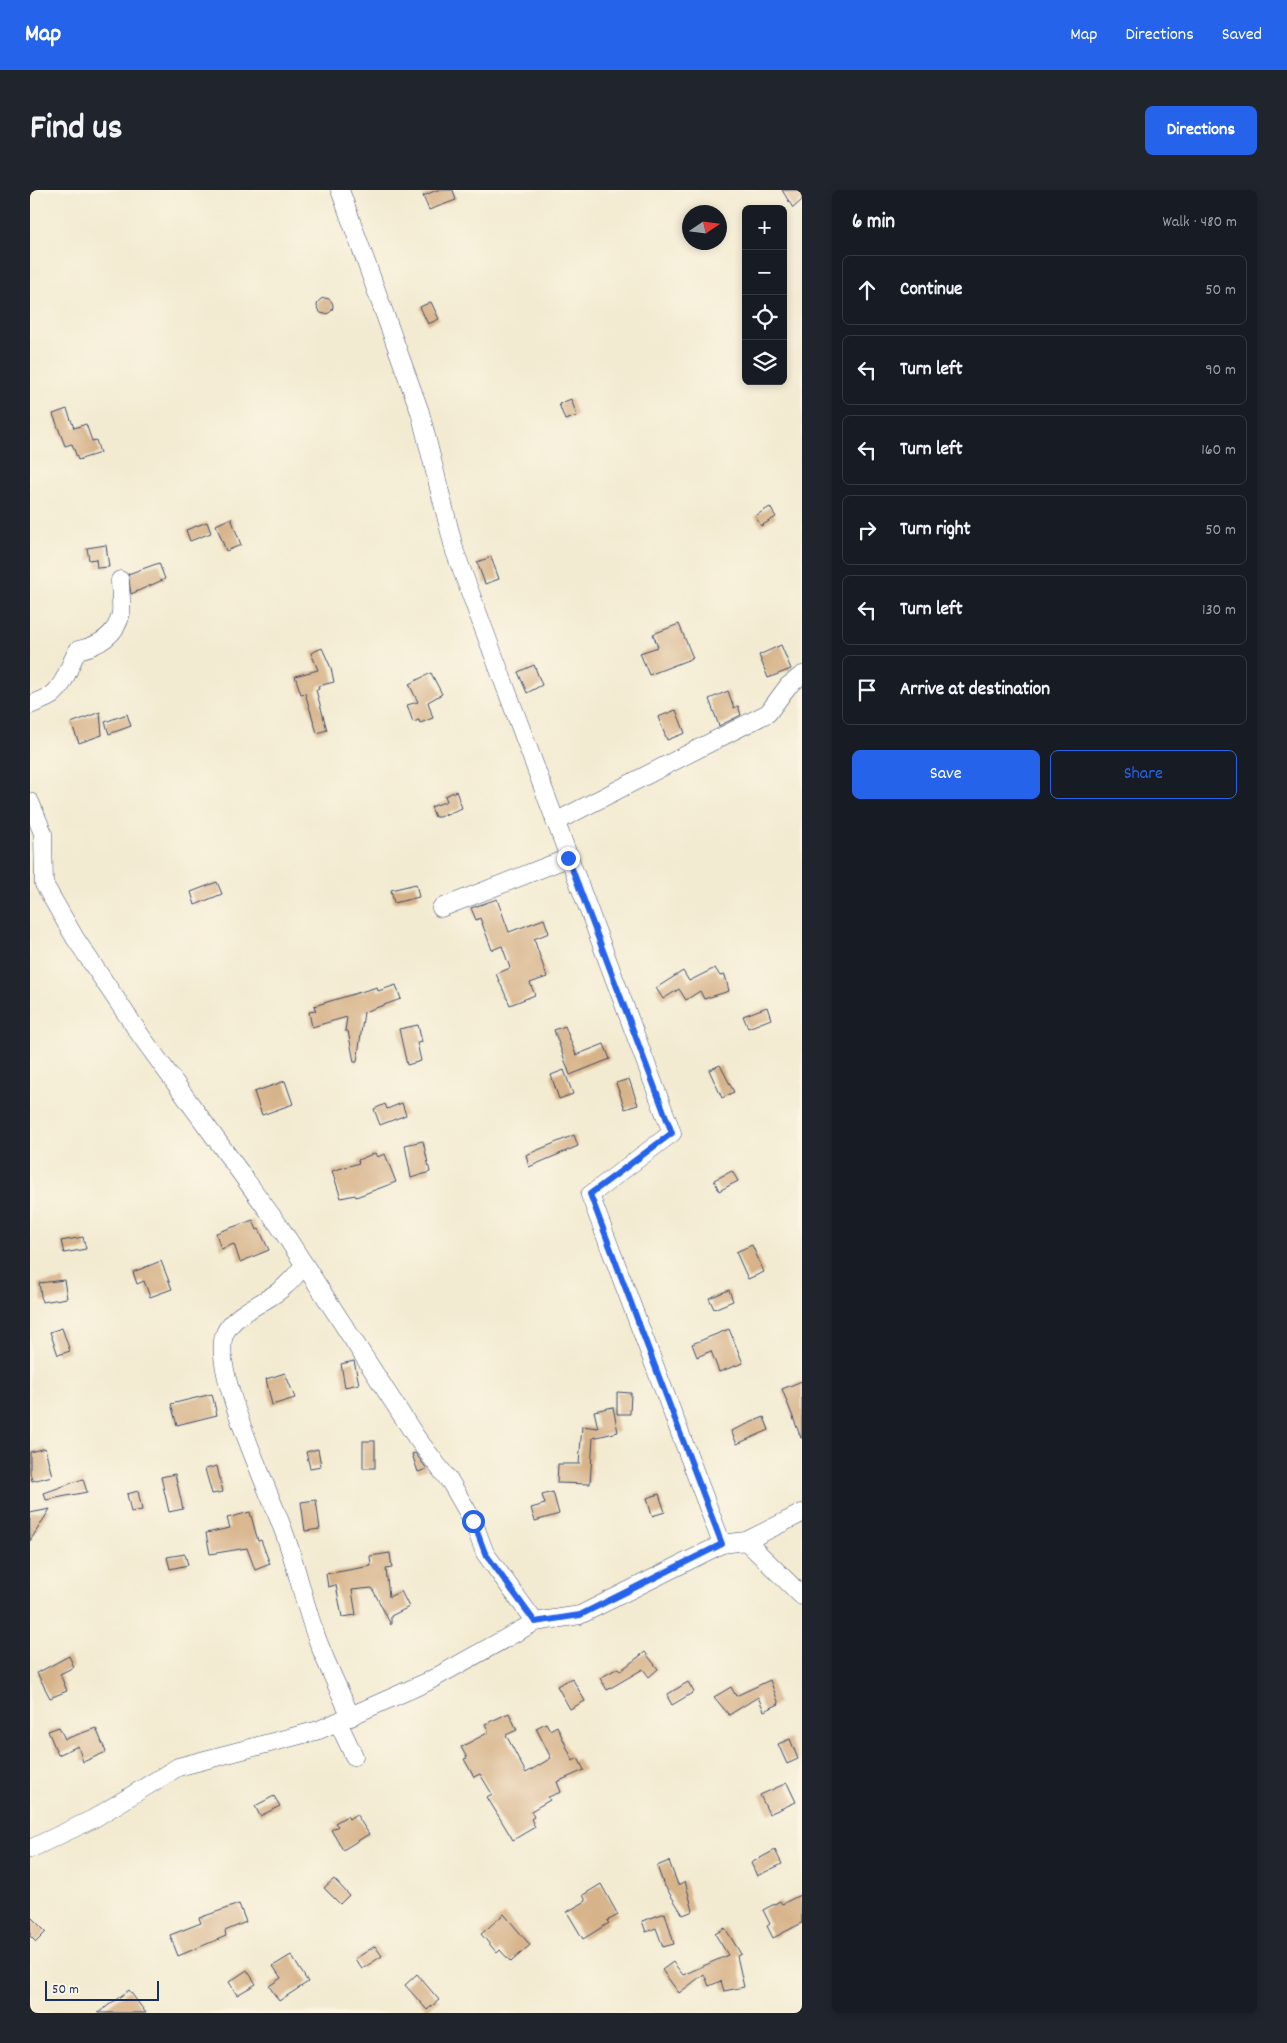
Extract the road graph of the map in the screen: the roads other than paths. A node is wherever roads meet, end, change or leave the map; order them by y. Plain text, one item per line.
1 (340, 190) edge
2 (120, 580) dead end
3 (802, 675) edge
4 (30, 705) edge
5 (30, 802) edge
6 (555, 822) junction
7 (568, 858) junction
8 (440, 908) dead end
9 (304, 1265) junction
10 (802, 1513) edge
11 (746, 1541) junction
12 (722, 1544) junction
13 (802, 1596) edge
14 (535, 1622) junction
15 (344, 1719) junction
16 (354, 1756) dead end
17 (30, 1849) edge

1 - 6 street
2 - 4 street
3 - 6 street
5 - 9 street
6 - 7 street
7 - 8 street
7 - 12 street
9 - 14 street
9 - 15 street
10 - 11 street
11 - 12 street
11 - 13 street
12 - 14 street
14 - 15 street
15 - 16 street
15 - 17 street

